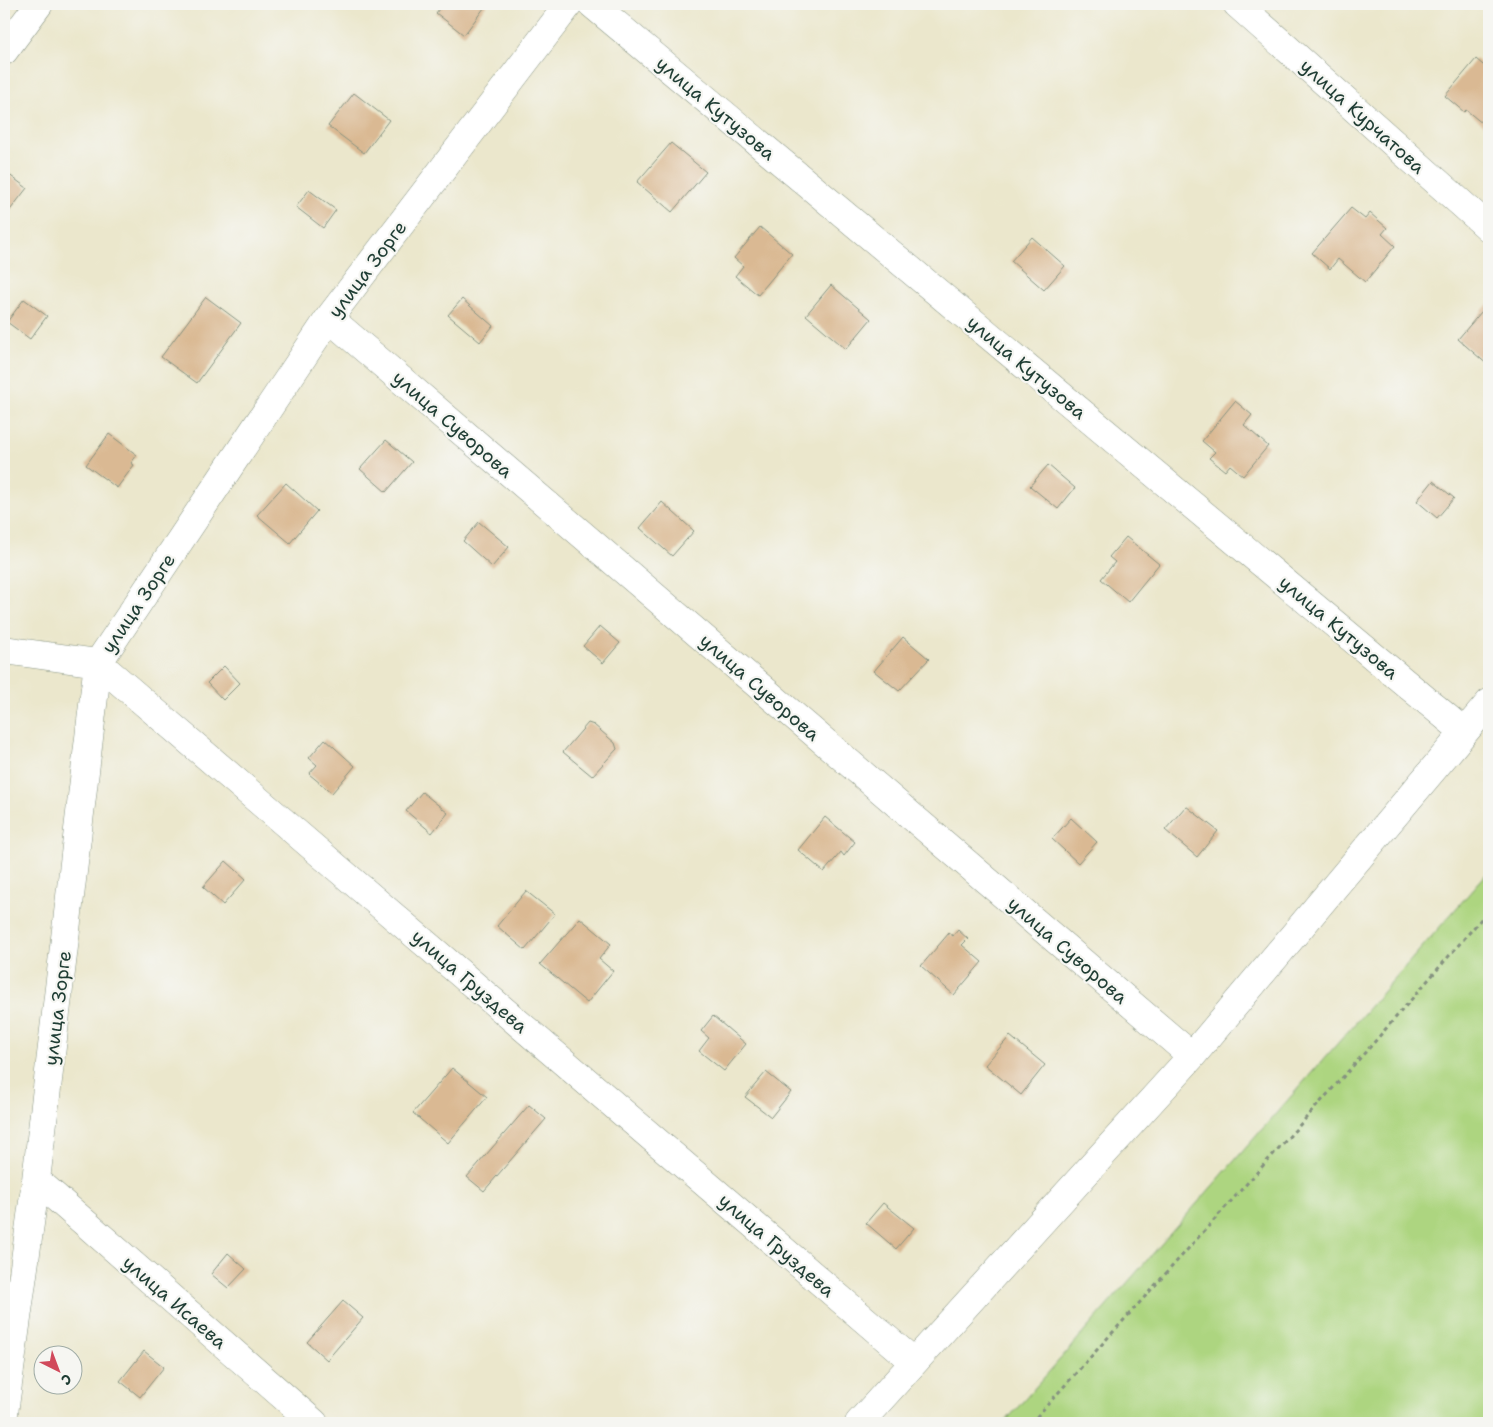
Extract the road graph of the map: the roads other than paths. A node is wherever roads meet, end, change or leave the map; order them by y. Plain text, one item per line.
1 (39, 4) edge
2 (568, 4) edge
3 (592, 4) edge
4 (1237, 4) edge
5 (4, 51) edge
6 (1489, 228) edge
7 (329, 318) junction
8 (4, 650) edge
9 (98, 663) junction
10 (1489, 703) edge
11 (1463, 731) junction
12 (1192, 1056) junction
13 (36, 1180) junction
14 (914, 1362) junction
15 (4, 1413) edge
16 (314, 1423) edge
17 (859, 1423) edge

1 - 5 street
2 - 7 street, улица Зорге
3 - 11 street, улица Кутузова
4 - 6 street, улица Курчатова
7 - 9 street, улица Зорге
7 - 12 street, улица Суворова
8 - 9 street
9 - 13 street, улица Зорге
9 - 14 street, улица Груздева
10 - 11 street
11 - 12 street
12 - 14 street
13 - 15 street, улица Зорге
13 - 16 street, улица Исаева
14 - 17 street

